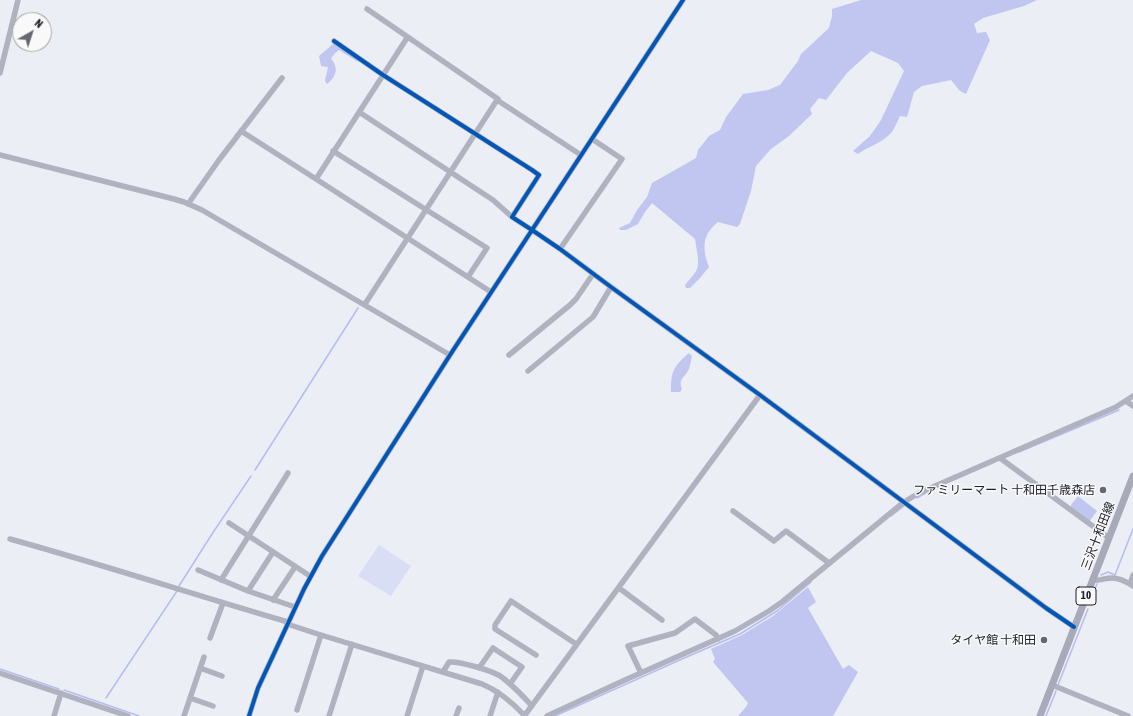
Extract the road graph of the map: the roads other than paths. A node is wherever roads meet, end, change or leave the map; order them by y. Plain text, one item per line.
1 (18, 0) edge
2 (683, 0) edge
3 (367, 9) dead end
4 (407, 38) junction
5 (334, 41) dead end
6 (0, 73) edge
7 (383, 74) junction
8 (282, 78) dead end
9 (497, 100) junction
10 (359, 112) junction
11 (241, 131) junction
12 (475, 133) junction
13 (592, 139) junction
14 (333, 151) junction
15 (0, 155) edge
16 (581, 155) junction
17 (450, 172) junction
18 (316, 179) junction
19 (188, 204) junction
20 (425, 210) junction
21 (512, 217) junction
22 (532, 230) junction
23 (407, 238) junction
24 (560, 249) junction
25 (593, 274) junction
26 (468, 277) junction
27 (611, 287) junction
28 (491, 292) junction
29 (365, 304) junction
30 (450, 355) junction
31 (509, 355) dead end
32 (528, 370) dead end
33 (760, 395) junction
34 (1133, 396) edge
35 (1126, 401) junction
36 (1133, 406) edge
37 (1000, 458) junction
38 (288, 473) dead end
39 (1133, 476) edge
40 (904, 502) junction
41 (733, 511) dead end
42 (229, 523) dead end
43 (248, 536) junction
44 (1109, 538) junction
45 (10, 539) dead end
46 (273, 552) junction
47 (829, 563) junction
48 (296, 567) junction
49 (198, 570) dead end
50 (310, 576) junction
51 (1133, 576) edge
52 (221, 580) junction
53 (1093, 580) junction
54 (1131, 585) edge
55 (618, 588) junction
56 (248, 591) junction
57 (273, 600) junction
58 (223, 603) junction
59 (295, 607) junction
60 (662, 620) dead end
61 (288, 623) junction
62 (1074, 627) junction
63 (321, 635) junction
64 (210, 638) dead end
65 (718, 639) junction
66 (352, 644) junction
67 (576, 644) junction
68 (536, 655) dead end
69 (204, 657) dead end
70 (423, 666) junction
71 (200, 668) junction
72 (479, 668) junction
73 (0, 672) edge
74 (443, 672) junction
75 (641, 673) junction
76 (222, 676) dead end
77 (510, 684) junction
78 (1052, 685) junction
79 (498, 692) junction
80 (61, 693) junction
81 (190, 698) junction
82 (213, 706) dead end
83 (532, 706) junction
84 (459, 708) dead end
85 (297, 710) dead end
86 (119, 714) edge
87 (54, 716) edge
88 (128, 716) edge
89 (184, 716) edge
90 (249, 716) edge
91 (329, 716) edge
92 (407, 716) edge
93 (456, 716) edge
94 (490, 716) edge
95 (525, 716) edge
96 (547, 716) edge
97 (1040, 716) edge
98 (1128, 716) edge

1 - 6 street
2 - 13 street
3 - 4 street
4 - 7 street
4 - 9 street
5 - 7 street
7 - 10 street
7 - 12 street
8 - 11 street
9 - 12 street
9 - 16 street
10 - 14 street
10 - 17 street
11 - 18 street
11 - 19 street
12 - 17 street
12 - 21 street
13 - 16 street
13 - 24 street
14 - 18 street
14 - 20 street
15 - 19 street
16 - 22 street
17 - 20 street
17 - 21 street
18 - 23 street
19 - 29 street
20 - 23 street
20 - 26 street
21 - 22 street
22 - 24 street
22 - 28 street
23 - 26 street
23 - 29 street
24 - 25 street
25 - 27 street
25 - 31 street
26 - 28 street
27 - 32 street
27 - 33 street
28 - 30 street
29 - 30 street
30 - 50 street
33 - 40 street
33 - 55 street
34 - 35 street
35 - 36 street
35 - 37 street
37 - 40 street
37 - 44 street
38 - 43 street
39 - 44 main road, 三沢十和田線 / 10
40 - 47 street
40 - 62 street
41 - 47 street
42 - 43 street
43 - 46 street
43 - 52 street
44 - 53 main road, 三沢十和田線 / 10
45 - 58 street
46 - 48 street
46 - 56 street
47 - 65 street
48 - 50 street
48 - 57 street
49 - 52 street
50 - 59 street
51 - 54 street
52 - 56 street
53 - 54 street
53 - 62 main road, 三沢十和田線 / 10
55 - 60 street
55 - 67 street
56 - 57 street
57 - 59 street
58 - 61 street
58 - 64 street
59 - 61 street
61 - 63 street
61 - 90 street
62 - 78 main road, 三沢十和田線 / 10
63 - 66 street
63 - 85 street
65 - 75 street
65 - 75 street
66 - 70 street
66 - 91 street
67 - 68 street
67 - 83 street
69 - 71 street
70 - 74 street
70 - 92 street
71 - 76 street
71 - 81 street
72 - 74 street
72 - 77 street
72 - 77 street
73 - 80 street
74 - 79 street
75 - 96 street
77 - 83 street
78 - 97 main road, 三沢十和田線 / 10
78 - 98 street
79 - 94 street
79 - 95 street
80 - 86 street
80 - 87 street
81 - 82 street
81 - 89 street
83 - 95 street
84 - 93 street
86 - 88 street

